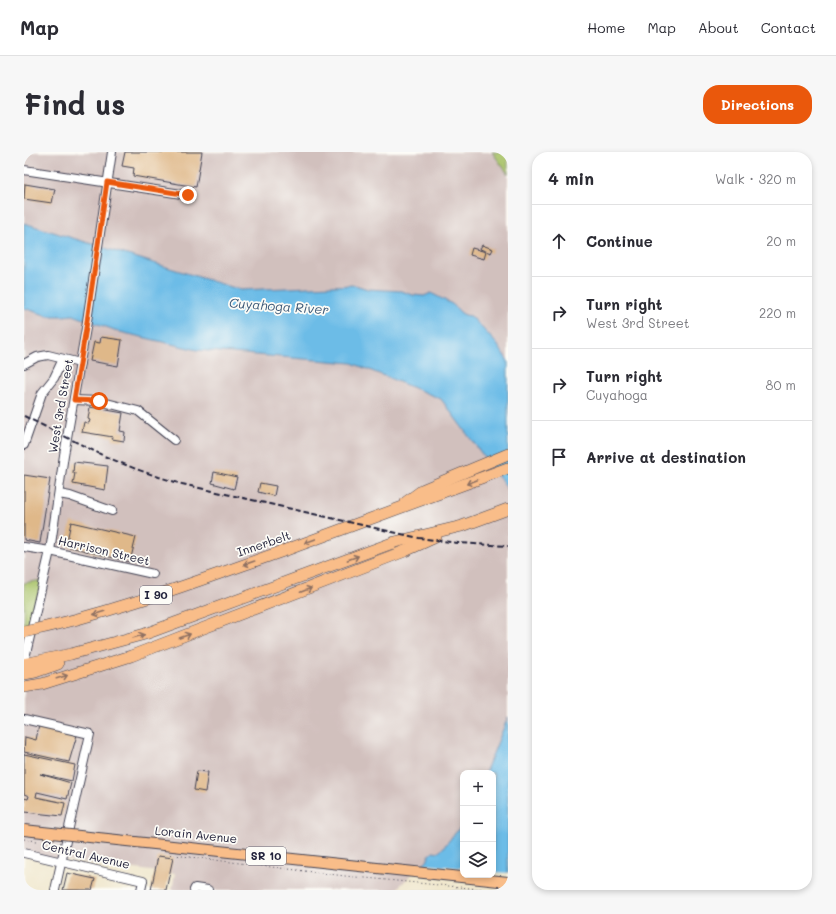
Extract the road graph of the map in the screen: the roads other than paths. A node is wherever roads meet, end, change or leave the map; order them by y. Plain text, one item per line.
1 (112, 152) edge
2 (24, 170) edge
3 (107, 182) junction
4 (188, 195) dead end
5 (62, 362) junction
6 (80, 363) junction
7 (24, 364) edge
8 (74, 400) junction
9 (174, 440) dead end
10 (24, 446) edge
11 (508, 454) edge
12 (508, 468) edge
13 (59, 494) junction
14 (508, 509) edge
15 (396, 510) junction
16 (112, 512) dead end
17 (462, 526) junction
18 (24, 547) edge
19 (50, 551) junction
20 (153, 574) dead end
21 (24, 632) edge
22 (102, 646) junction
23 (24, 663) edge
24 (24, 674) edge
25 (24, 687) edge
26 (24, 719) edge
27 (24, 830) edge
28 (24, 853) edge
29 (62, 862) junction
30 (508, 882) edge
31 (55, 890) edge
32 (141, 890) edge
33 (194, 890) edge
34 (208, 890) edge

1 - 3 street, West 3rd Street
2 - 3 street
3 - 4 street
3 - 6 street, West 3rd Street
5 - 6 street
5 - 7 street
5 - 10 street
6 - 8 street, West 3rd Street
8 - 9 street
8 - 13 street, West 3rd Street
11 - 15 highway
12 -> 15 highway, Innerbelt / I 90
13 - 16 street
13 - 19 street, West 3rd Street
14 - 17 highway
15 -> 21 highway, Innerbelt / I 90, bridge
22 -> 17 highway
25 -> 17 highway
18 - 19 street, Harrison Street
19 - 20 street, Harrison Street
19 - 23 street, West 3rd Street
22 - 23 highway
22 - 24 highway
26 - 29 street
27 - 30 main road, Lorain Avenue / SR 10, bridge
28 - 29 street, Central Avenue
29 - 31 street
29 - 32 street, Central Avenue
33 - 34 street

